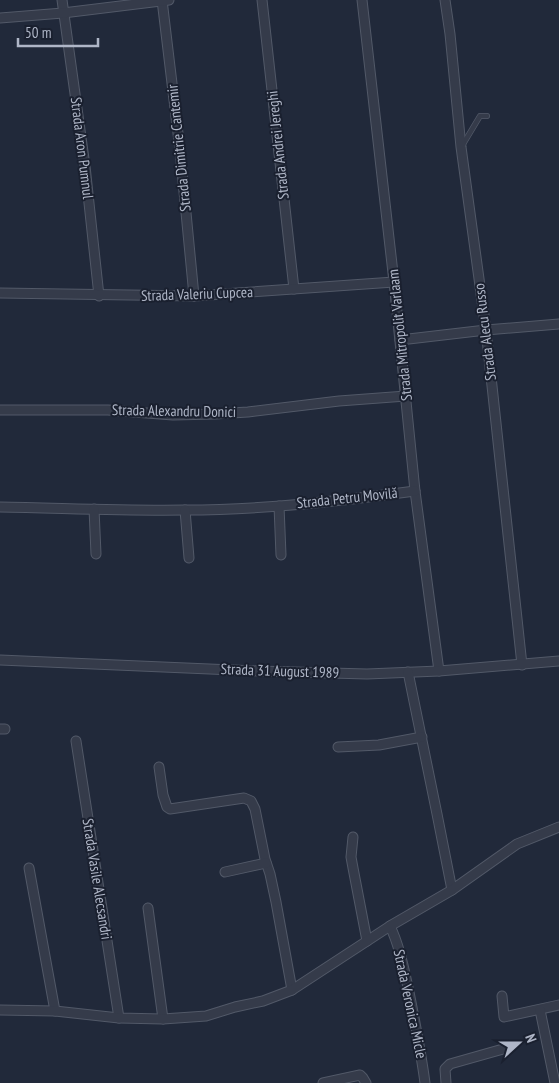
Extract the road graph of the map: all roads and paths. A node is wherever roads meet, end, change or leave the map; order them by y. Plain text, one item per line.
1 (62, 0) edge
2 (164, 0) edge
3 (262, 0) edge
4 (362, 0) edge
5 (445, 0) edge
6 (63, 13) junction
7 (0, 18) edge
8 (486, 116) dead end
9 (461, 148) junction
10 (394, 282) junction
11 (294, 290) junction
12 (0, 293) edge
13 (99, 296) junction
14 (194, 296) junction
15 (559, 324) edge
16 (486, 330) junction
17 (400, 340) junction
18 (406, 396) junction
19 (0, 410) edge
20 (415, 491) junction
21 (279, 506) junction
22 (0, 507) edge
23 (94, 509) junction
24 (185, 510) junction
25 (96, 554) dead end
26 (281, 556) dead end
27 (189, 558) dead end
28 (0, 660) edge
29 (559, 661) edge
30 (522, 665) junction
31 (439, 671) junction
32 (408, 672) junction
33 (422, 737) junction
34 (76, 741) dead end
35 (338, 747) dead end
36 (159, 767) dead end
37 (559, 827) edge
38 (353, 837) dead end
39 (266, 864) junction
40 (29, 868) dead end
41 (225, 872) dead end
42 (452, 890) junction
43 (148, 908) dead end
44 (390, 926) junction
45 (367, 941) junction
46 (292, 990) junction
47 (502, 996) dead end
48 (559, 1005) edge
49 (0, 1010) edge
50 (540, 1010) junction
51 (55, 1011) junction
52 (119, 1018) junction
53 (163, 1020) junction
54 (510, 1047) dead end
55 (323, 1083) edge
56 (366, 1083) edge
57 (425, 1083) edge
58 (446, 1083) edge
59 (555, 1083) edge

1 - 6 street, Strada Aron Pumnul
2 - 6 street
2 - 14 street, Strada Dimitrie Cantemir
3 - 11 street, Strada Andrei Jereghi
4 - 10 street, Strada Mitropolit Varlaam
5 - 9 street, Strada Alecu Russo
6 - 7 street
6 - 13 street, Strada Aron Pumnul
8 - 9 lane
9 - 16 street, Strada Alecu Russo
10 - 11 street, Strada Valeriu Cupcea
10 - 17 street, Strada Mitropolit Varlaam
11 - 14 street, Strada Valeriu Cupcea
12 - 13 street, Strada Valeriu Cupcea
13 - 14 street, Strada Valeriu Cupcea
15 - 16 street
16 - 17 street
16 - 30 street, Strada Alecu Russo
17 - 18 street, Strada Mitropolit Varlaam
18 - 19 street, Strada Alexandru Donici
18 - 20 street, Strada Mitropolit Varlaam
20 - 21 street, Strada Petru Movilă
20 - 31 street, Strada Mitropolit Varlaam
21 - 24 street, Strada Petru Movilă
21 - 26 street, Strada Petru Movilă
22 - 23 street, Strada Petru Movilă
23 - 24 street, Strada Petru Movilă
23 - 25 street
24 - 27 street
28 - 32 street, Strada 31 August 1989
29 - 30 street, Strada 31 August 1989
30 - 31 street, Strada 31 August 1989
31 - 32 street, Strada 31 August 1989
32 - 33 street
33 - 35 street
33 - 42 street
34 - 52 street, Strada Vasile Alecsandri
36 - 39 street
37 - 42 street
38 - 45 street
39 - 41 street
39 - 46 street
40 - 51 street
42 - 44 street
43 - 53 street
44 - 45 street
44 - 57 street, Strada Veronica Micle
45 - 46 street
46 - 53 street
47 - 50 street
48 - 50 street
49 - 51 street
50 - 59 street
51 - 52 street
52 - 53 street
54 - 58 street, Strada Veronica Micle
55 - 56 street

